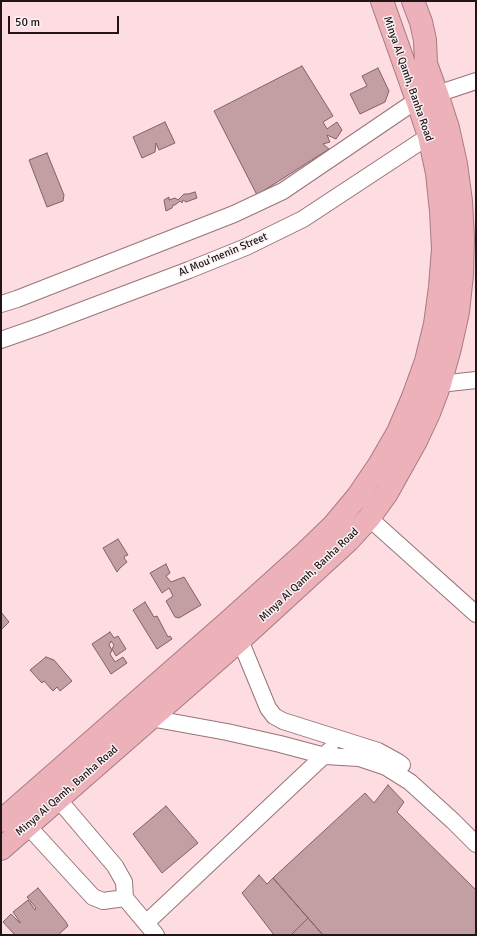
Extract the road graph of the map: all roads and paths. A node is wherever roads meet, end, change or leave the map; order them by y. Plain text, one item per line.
1 (382, 1) edge
2 (400, 1) edge
3 (412, 1) edge
4 (426, 64) junction
5 (476, 81) edge
6 (427, 97) junction
7 (429, 136) junction
8 (1, 304) edge
9 (1, 340) edge
10 (476, 380) edge
11 (440, 384) junction
12 (369, 518) junction
13 (476, 614) edge
14 (240, 640) junction
15 (162, 694) junction
16 (150, 718) junction
17 (283, 722) junction
18 (340, 739) junction
19 (280, 744) junction
20 (324, 756) junction
21 (58, 799) junction
22 (1, 821) edge
23 (27, 825) junction
24 (476, 832) edge
25 (476, 844) edge
26 (1, 849) edge
27 (125, 898) junction
28 (146, 923) junction
29 (156, 935) edge

1 - 6 highway, Minya Al Qamh, Banha Road
2 - 4 highway
3 - 4 highway, Minya Al Qamh, Banha Road
4 - 6 highway, Minya Al Qamh, Banha Road
5 - 6 street
6 - 7 highway, Minya Al Qamh, Banha Road
6 - 8 street
6 - 11 highway, Minya Al Qamh, Banha Road
7 - 9 street, Al Mou'menin Street
7 - 15 highway, Minya Al Qamh, Banha Road
10 - 11 street
11 - 12 highway, Minya Al Qamh, Banha Road
12 - 13 street
12 - 14 highway, Minya Al Qamh, Banha Road
14 - 15 highway, Minya Al Qamh, Banha Road
14 - 17 street
15 - 16 highway, Minya Al Qamh, Banha Road
15 - 22 highway, Minya Al Qamh, Banha Road
16 - 19 street
16 - 21 highway, Minya Al Qamh, Banha Road
17 - 18 street
17 - 19 street
18 - 20 street
18 - 24 street
19 - 20 street
20 - 25 street
20 - 28 street
21 - 23 highway, Minya Al Qamh, Banha Road
21 - 27 street
23 - 26 highway, Minya Al Qamh, Banha Road
23 - 27 street
27 - 28 street
28 - 29 street

